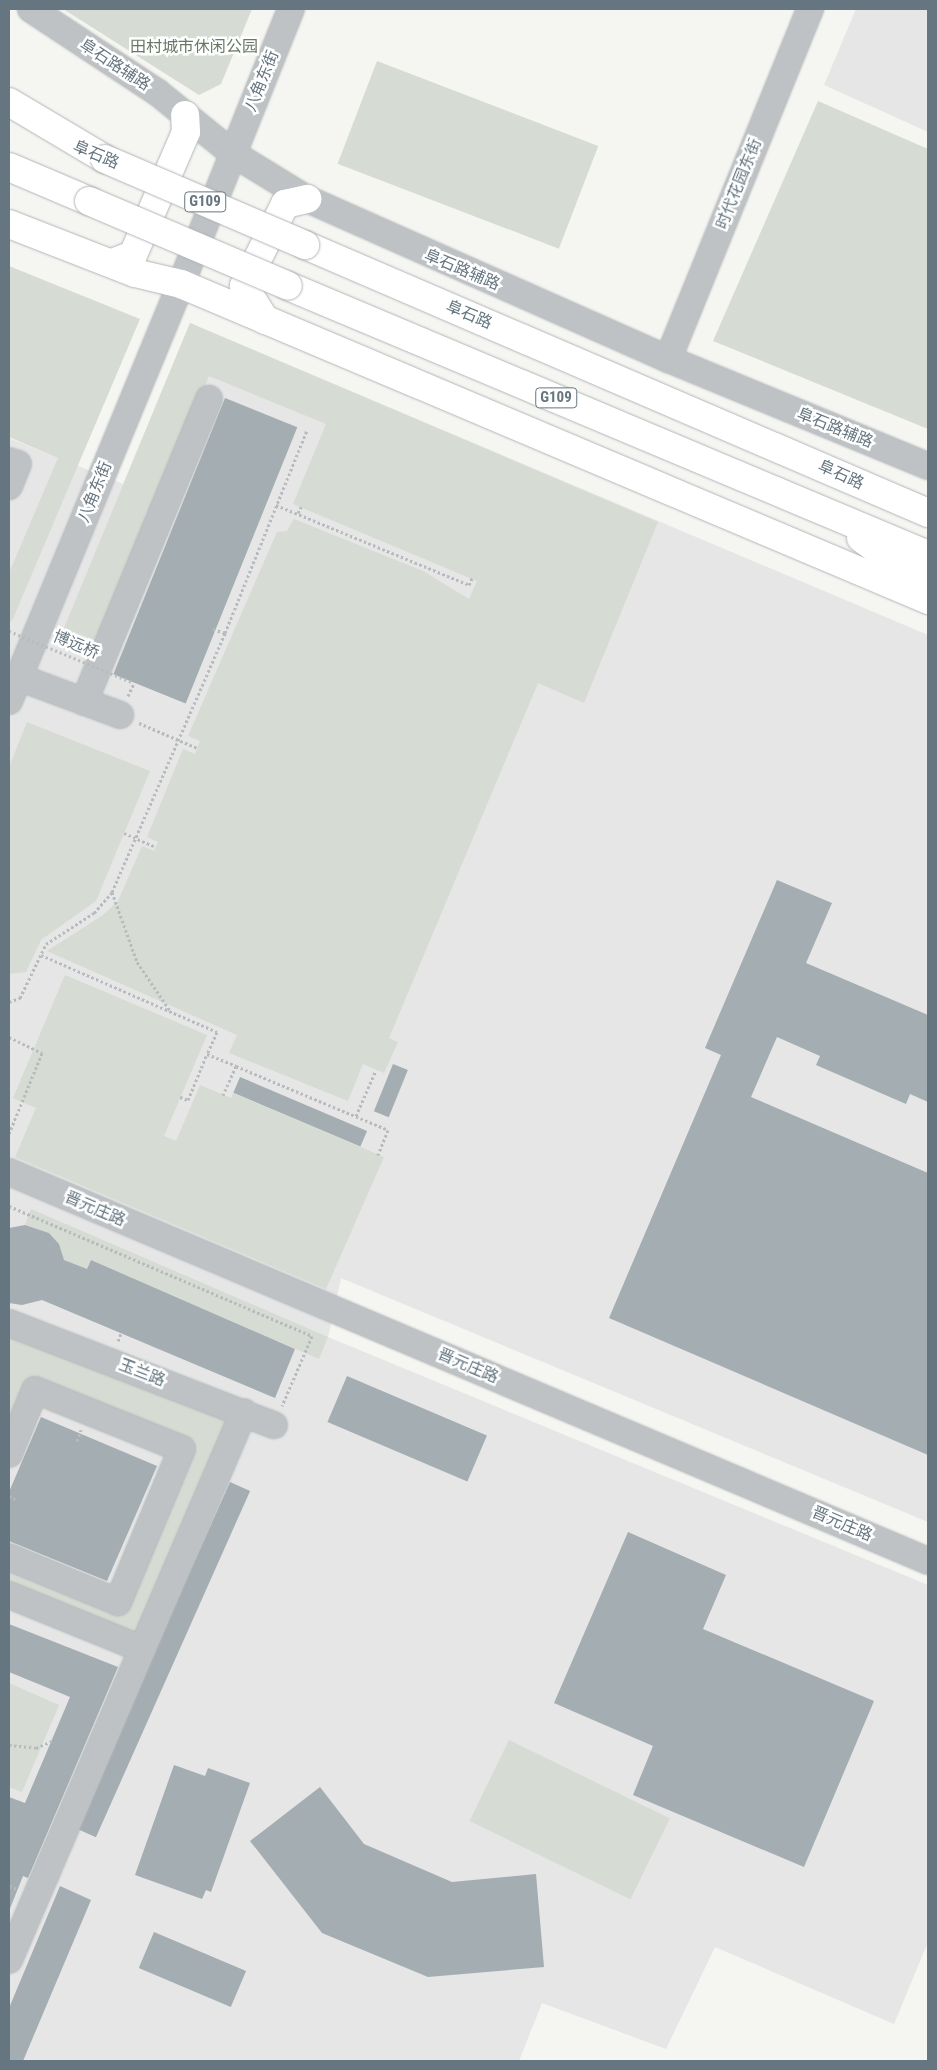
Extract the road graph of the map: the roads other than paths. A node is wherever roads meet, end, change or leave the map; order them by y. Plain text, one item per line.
1 (31, 9) edge
2 (291, 9) edge
3 (810, 9) edge
4 (9, 102) edge
5 (184, 115) junction
6 (9, 118) edge
7 (232, 153) junction
8 (105, 159) junction
9 (9, 167) edge
10 (306, 199) junction
11 (9, 224) edge
12 (112, 263) junction
13 (182, 284) junction
14 (265, 320) junction
15 (668, 359) junction
16 (209, 399) dead end
17 (795, 454) junction
18 (928, 466) edge
19 (928, 492) edge
20 (823, 511) junction
21 (928, 512) edge
22 (928, 555) edge
23 (928, 587) edge
24 (928, 600) edge
25 (18, 676) junction
26 (9, 700) edge
27 (84, 702) junction
28 (120, 715) road end
29 (9, 1172) edge
30 (9, 1323) edge
31 (244, 1412) junction
32 (274, 1425) road end
33 (9, 1454) edge
34 (9, 1557) edge
35 (928, 1561) edge
36 (9, 1595) edge
37 (142, 1649) junction
38 (9, 1960) edge

1 - 5 street, 阜石路辅路
2 - 7 street, 八角东街
3 - 15 street, 时代花园东街
4 - 8 main road
5 - 7 street, 阜石路辅路
5 - 12 main road
6 - 8 main road, 阜石路 / G109
7 - 10 street, 阜石路辅路
7 - 13 street, 八角东街
8 - 17 main road, 阜石路 / G109, bridge
9 - 20 main road, G109, bridge
10 - 14 main road
10 - 15 street, 阜石路辅路
11 - 12 main road
12 - 13 main road
13 - 14 main road
13 - 25 street, 八角东街
14 - 24 main road
15 - 18 street, 阜石路辅路
16 - 27 street
17 - 19 main road
17 - 21 main road, 阜石路 / G109
20 - 22 main road, G109
20 - 23 main road
25 - 26 street, 八角东街
25 - 27 street
27 - 28 street
29 - 35 street, 晋元庄路
30 - 31 street, 玉兰路
31 - 32 street, 玉兰路
31 - 37 street
33 - 34 street
36 - 37 street
37 - 38 street

